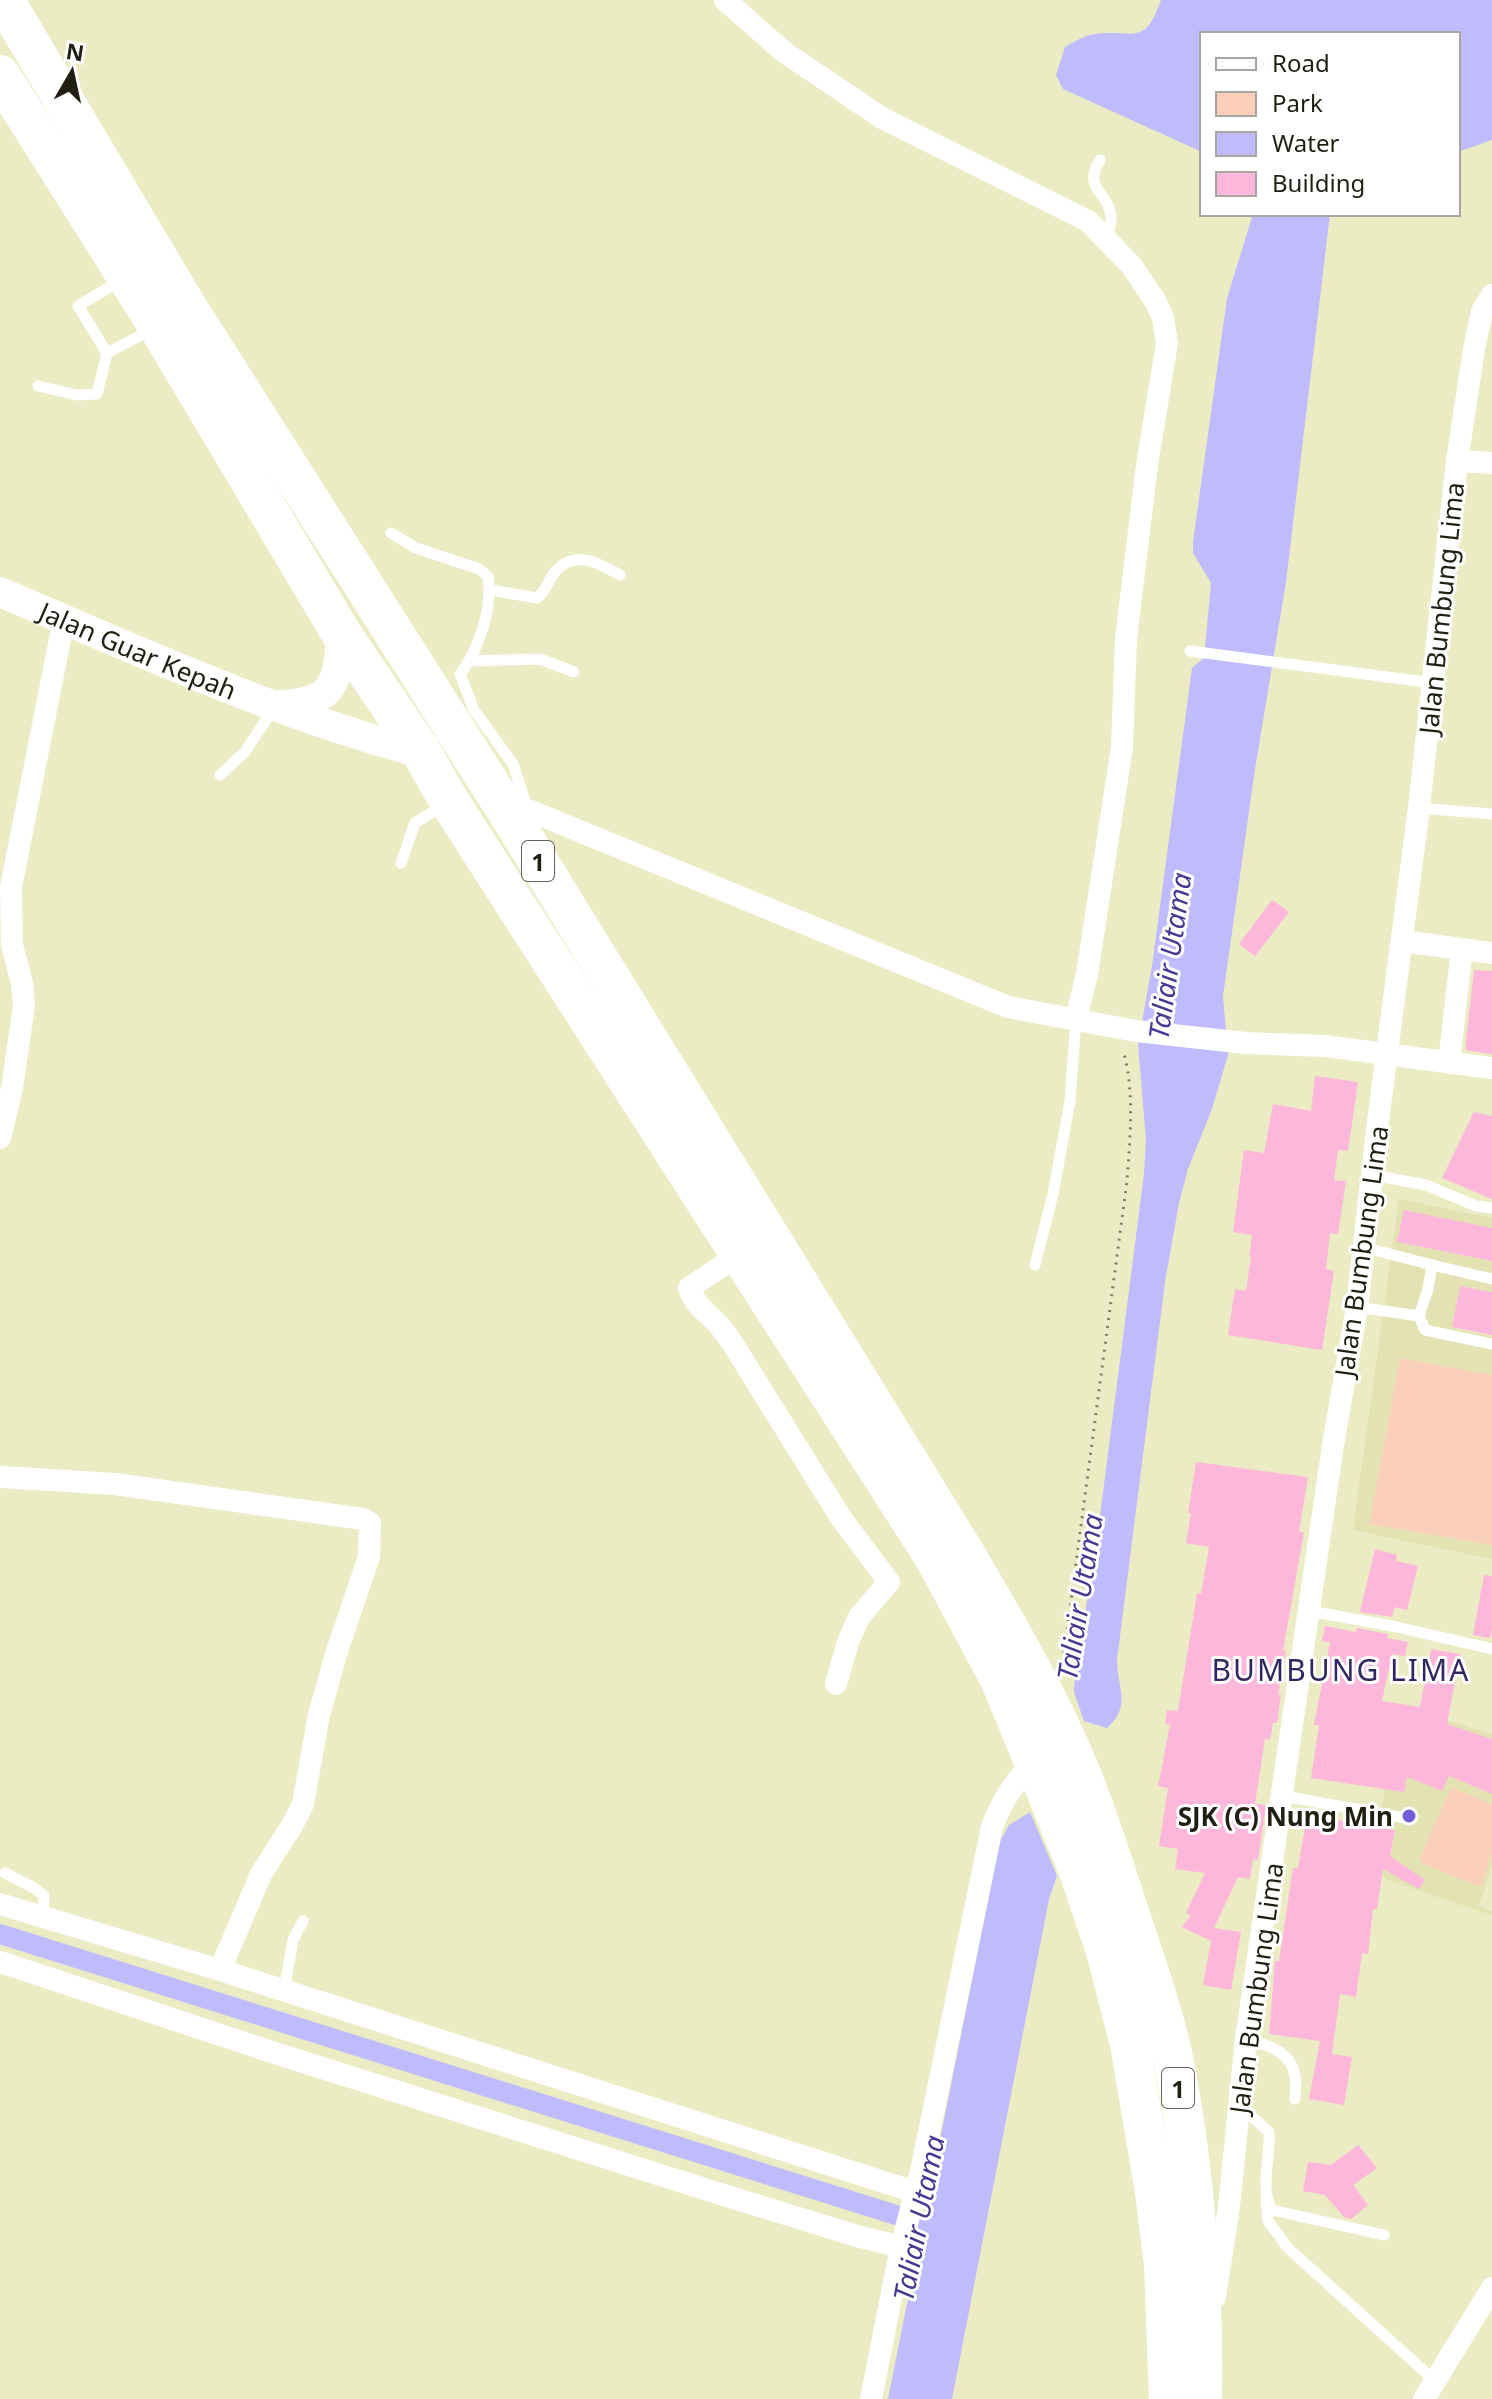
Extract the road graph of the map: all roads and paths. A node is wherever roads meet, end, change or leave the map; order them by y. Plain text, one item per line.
1 (4, 0) edge
2 (725, 0) edge
3 (0, 75) edge
4 (1100, 160) dead end
5 (1107, 239) junction
6 (127, 277) junction
7 (1491, 296) edge
8 (158, 326) junction
9 (107, 353) junction
10 (38, 386) dead end
11 (1457, 461) junction
12 (1492, 463) edge
13 (391, 533) dead end
14 (620, 575) dead end
15 (490, 590) junction
16 (0, 592) edge
17 (64, 619) junction
18 (341, 633) junction
19 (1194, 651) dead end
20 (470, 661) junction
21 (574, 672) dead end
22 (1433, 683) junction
23 (275, 706) junction
24 (422, 753) junction
25 (220, 775) dead end
26 (449, 801) junction
27 (1419, 808) junction
28 (520, 814) junction
29 (1492, 814) edge
30 (401, 863) dead end
31 (1402, 941) junction
32 (1462, 949) junction
33 (1492, 953) edge
34 (1076, 1019) junction
35 (1109, 1026) junction
36 (1388, 1055) junction
37 (1449, 1063) junction
38 (1492, 1068) edge
39 (0, 1138) edge
40 (1372, 1175) junction
41 (1492, 1208) edge
42 (1363, 1247) junction
43 (733, 1259) junction
44 (1035, 1265) dead end
45 (1432, 1265) junction
46 (1492, 1279) edge
47 (1357, 1307) junction
48 (1419, 1316) junction
49 (1492, 1344) edge
50 (0, 1477) edge
51 (1309, 1611) junction
52 (1492, 1649) edge
53 (1064, 1653) dead end
54 (836, 1684) dead end
55 (1037, 1768) junction
56 (1283, 1796) junction
57 (1411, 1819) dead end
58 (5, 1873) dead end
59 (0, 1904) edge
60 (43, 1918) junction
61 (303, 1921) dead end
62 (0, 1962) edge
63 (220, 1970) junction
64 (284, 1991) junction
65 (1246, 2039) junction
66 (1295, 2099) dead end
67 (1238, 2105) junction
68 (1189, 2164) junction
69 (914, 2196) junction
70 (1266, 2199) junction
71 (1229, 2207) junction
72 (1384, 2235) dead end
73 (903, 2242) junction
74 (1492, 2288) edge
75 (1430, 2390) edge
76 (871, 2399) edge
77 (1191, 2399) edge

1 - 28 highway, 1
2 - 5 street
3 - 6 highway, 1
4 - 5 lane
5 - 34 street
6 - 8 highway, 1
6 - 9 lane
7 - 11 street, Jalan Bumbung Lima
8 - 9 lane
8 - 18 highway, 1
9 - 10 lane
11 - 12 street
11 - 22 street, Jalan Bumbung Lima
13 - 15 lane
14 - 15 lane
15 - 20 lane
16 - 17 main road, Jalan Guar Kepah
17 - 23 main road, Jalan Guar Kepah
17 - 39 street
18 - 23 main road
18 - 24 highway, 1
19 - 22 lane
20 - 21 lane
20 - 28 lane
22 - 27 street, Jalan Bumbung Lima
23 - 24 main road, Jalan Guar Kepah
23 - 25 lane
24 - 26 highway, 1
26 - 30 lane
26 - 43 highway, 1
27 - 29 lane
27 - 31 street, Jalan Bumbung Lima
28 - 34 street
28 - 68 highway, 1
31 - 32 street
31 - 36 street, Jalan Bumbung Lima
32 - 33 street
32 - 37 street
34 - 35 street
34 - 44 lane
35 - 36 street
35 - 53 path
36 - 37 street
36 - 40 street, Jalan Bumbung Lima
37 - 38 street
40 - 41 lane
40 - 42 street, Jalan Bumbung Lima
42 - 45 lane
42 - 47 street, Jalan Bumbung Lima
43 - 54 street
43 - 55 highway, 1
45 - 46 lane
45 - 48 lane
47 - 48 lane
47 - 51 street, Jalan Bumbung Lima
48 - 49 lane
50 - 63 street
51 - 52 lane
51 - 56 street, Jalan Bumbung Lima
55 - 69 street
55 - 77 highway, 1
56 - 57 lane
56 - 65 street, Jalan Bumbung Lima
58 - 60 lane
59 - 60 street
60 - 63 street
61 - 64 lane
62 - 73 street
63 - 64 street
64 - 69 street
65 - 66 lane
65 - 67 street, Jalan Bumbung Lima
67 - 70 lane
67 - 71 street, Jalan Bumbung Lima
68 - 71 street
68 - 77 highway, 1
69 - 73 street
70 - 72 lane
70 - 75 lane
71 - 77 street, Jalan Bumbung Lima
73 - 76 street
74 - 75 street

